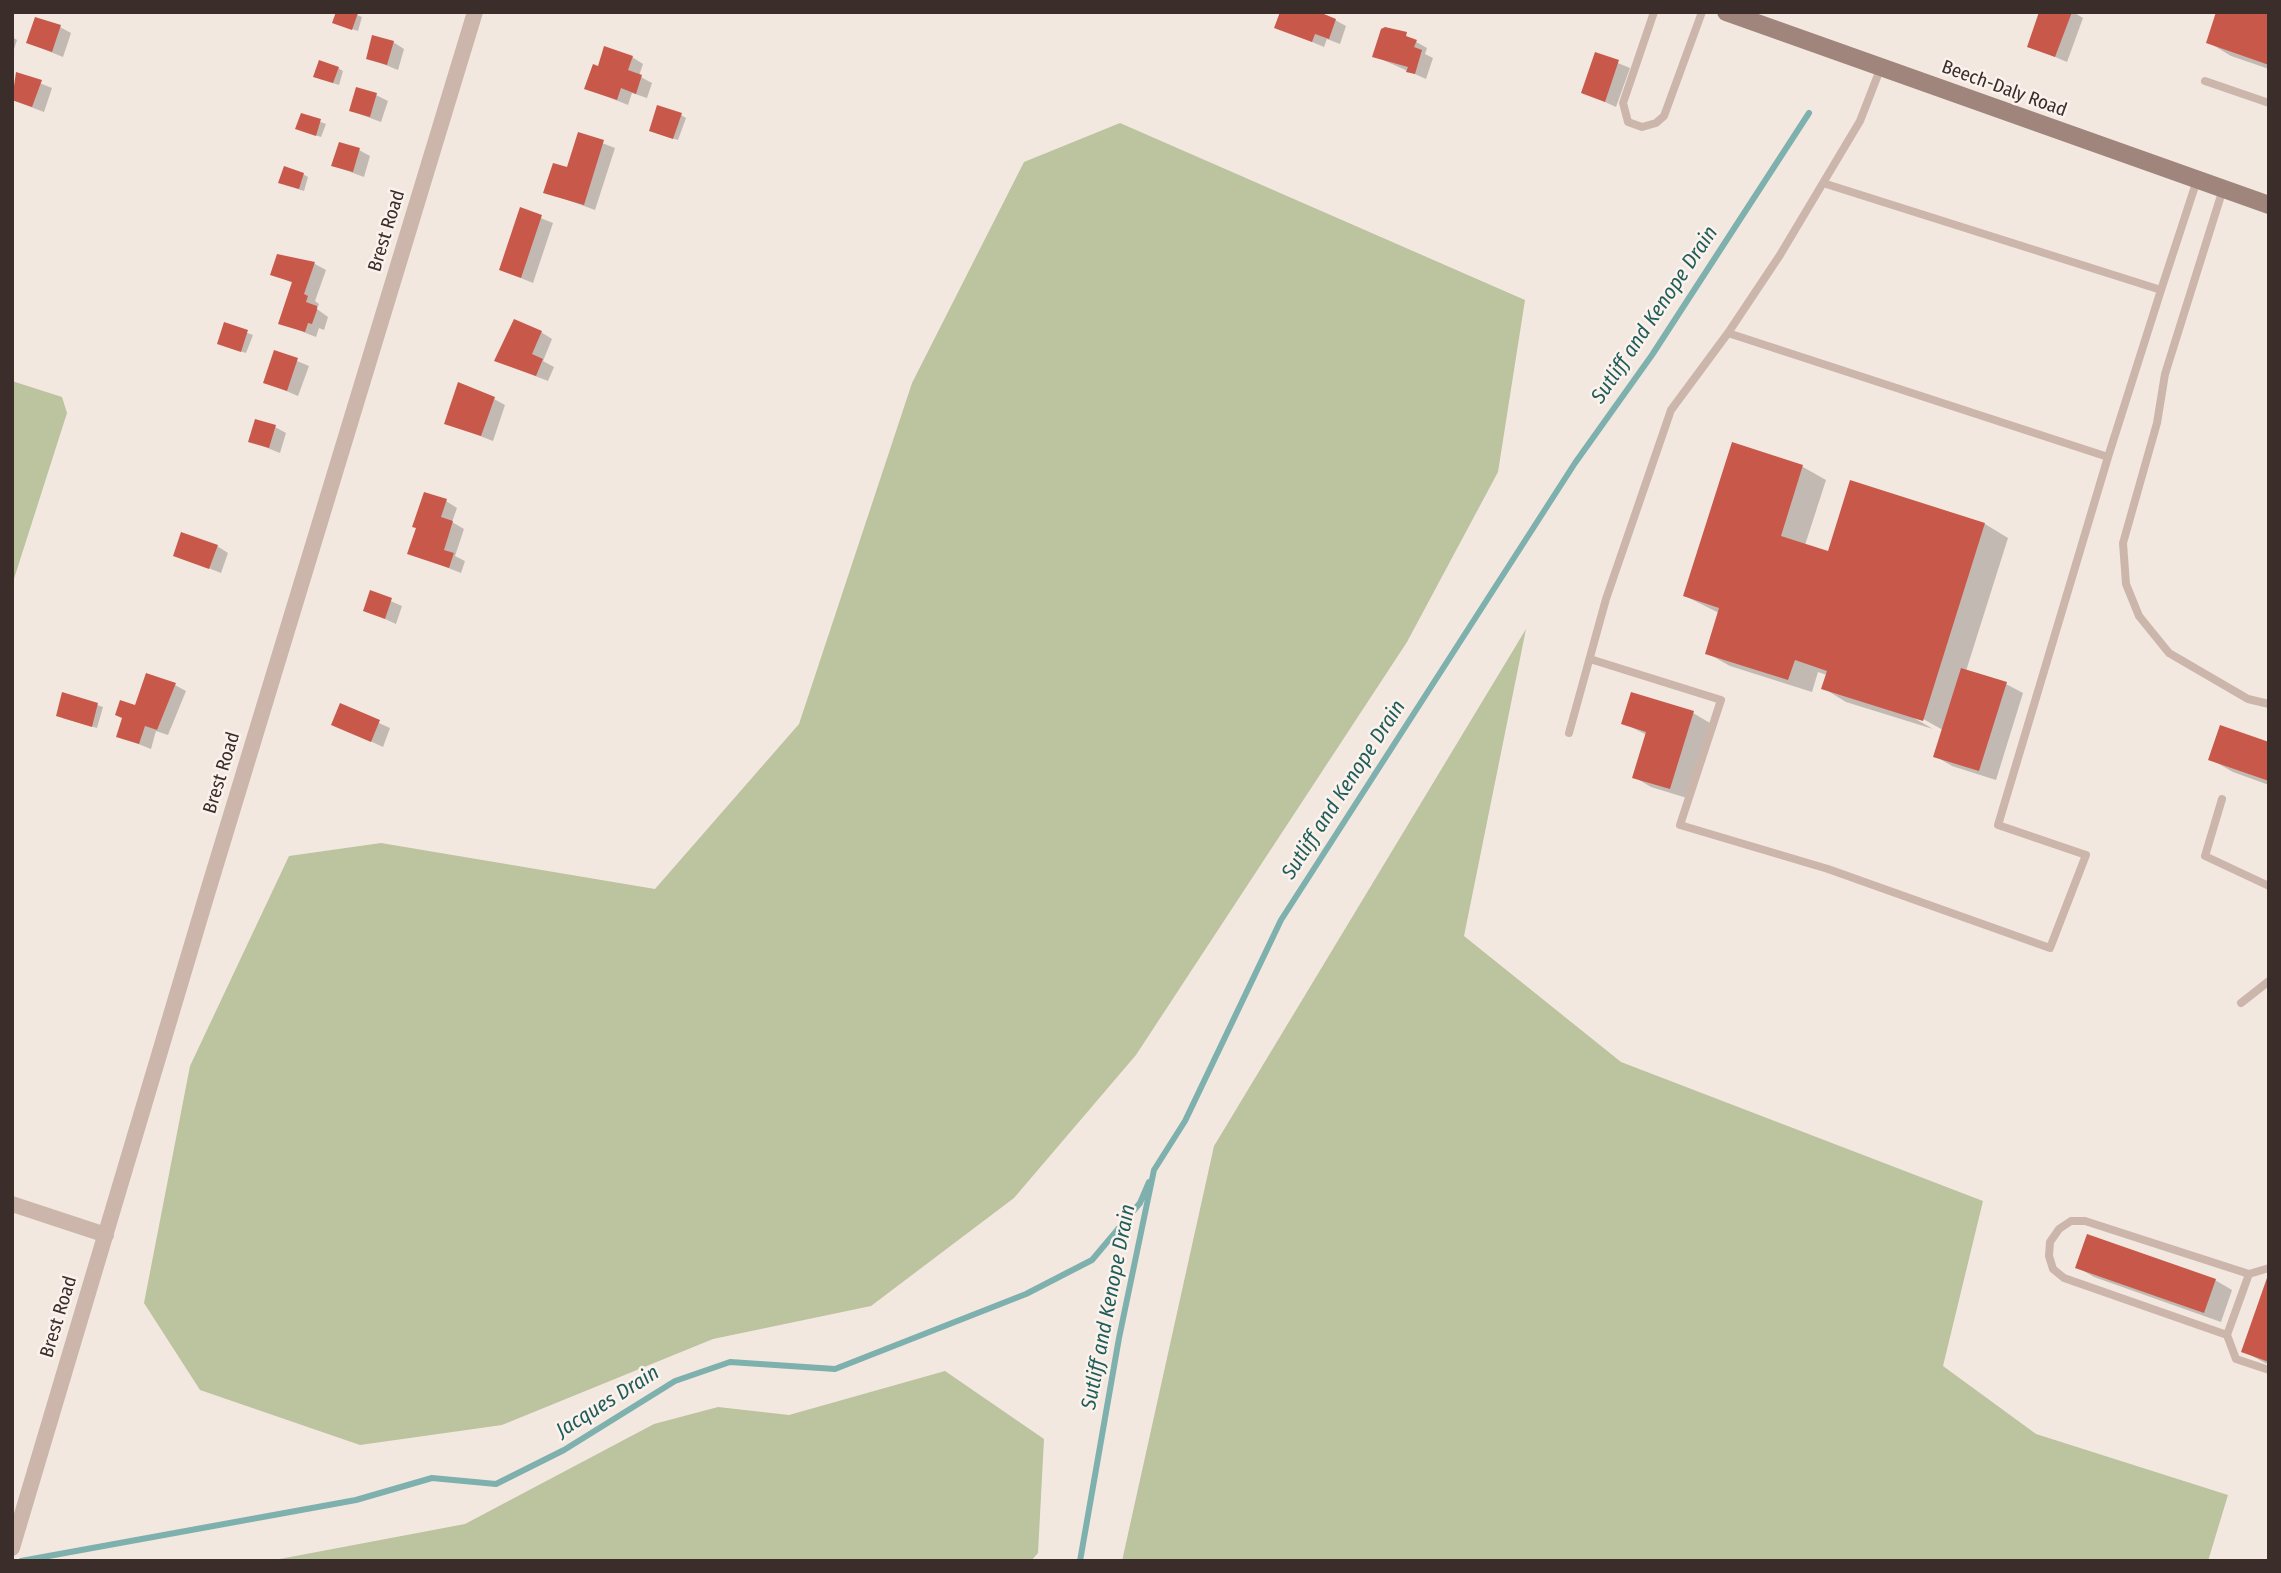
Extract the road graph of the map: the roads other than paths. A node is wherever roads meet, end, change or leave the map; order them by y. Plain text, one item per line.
1 (475, 12) edge
2 (1654, 12) edge
3 (1702, 12) edge
4 (1726, 12) edge
5 (1881, 67) junction
6 (2205, 81) dead end
7 (2269, 103) edge
8 (2197, 180) junction
9 (1823, 183) junction
10 (2223, 189) junction
11 (2269, 205) edge
12 (2161, 290) junction
13 (1728, 333) junction
14 (2108, 457) junction
15 (1590, 659) junction
16 (2269, 705) edge
17 (1569, 733) dead end
18 (2222, 799) dead end
19 (2269, 886) edge
20 (2269, 981) edge
21 (2241, 1003) dead end
22 (12, 1204) edge
23 (106, 1235) junction
24 (2269, 1268) edge
25 (2249, 1274) junction
26 (2227, 1335) junction
27 (2269, 1370) edge
28 (12, 1548) edge

1 - 23 street, Brest Road
2 - 3 lane
4 - 5 street, Beech-Daly Road
5 - 8 street, Beech-Daly Road
5 - 9 lane
6 - 7 lane
8 - 10 street, Beech-Daly Road
8 - 12 lane
9 - 12 lane
9 - 13 lane
10 - 11 street, Beech-Daly Road
10 - 16 lane
12 - 14 lane
13 - 14 lane
13 - 15 lane
14 - 15 lane
15 - 17 lane
18 - 19 lane
20 - 21 lane
22 - 23 street
23 - 28 street, Brest Road
24 - 25 lane
25 - 26 lane
25 - 26 lane
26 - 27 lane

